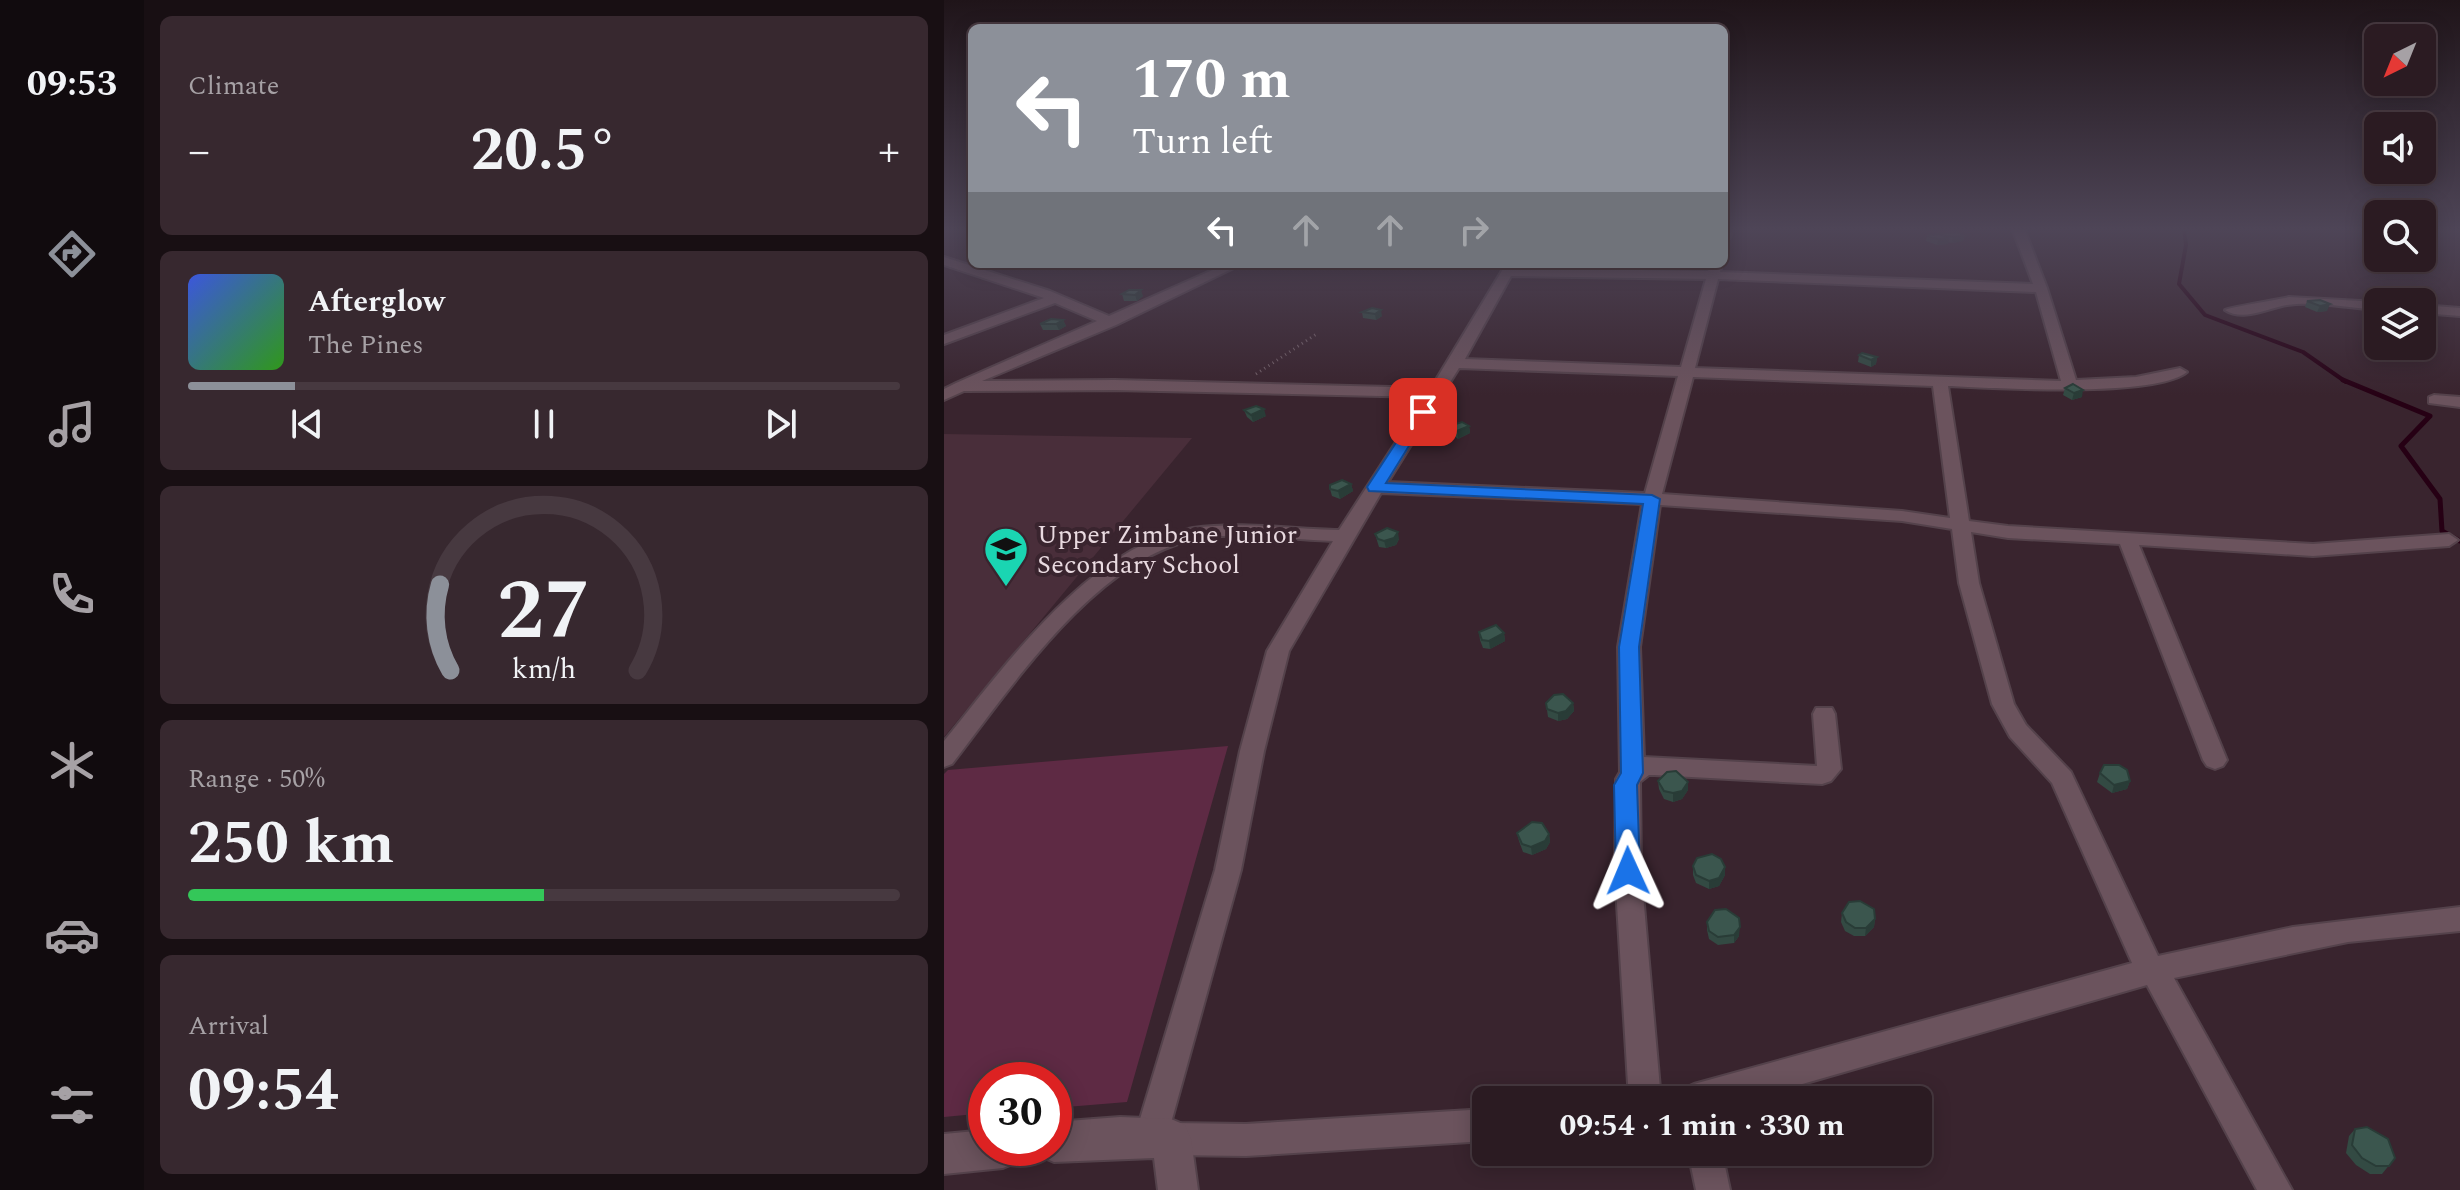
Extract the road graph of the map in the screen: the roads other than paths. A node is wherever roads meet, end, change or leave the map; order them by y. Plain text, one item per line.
1 (1010, 284) edge
2 (1194, 284) edge
3 (1501, 284) edge
4 (1711, 284) edge
5 (1960, 284) edge
6 (2039, 284) edge
7 (2041, 288) junction
8 (1056, 298) junction
9 (2364, 305) edge
10 (2232, 310) dead end
11 (2436, 310) edge
12 (2460, 312) edge
13 (1111, 322) junction
14 (944, 340) edge
15 (1455, 363) junction
16 (1689, 372) junction
17 (2180, 372) dead end
18 (1940, 384) junction
19 (961, 386) junction
20 (2070, 386) junction
21 (1434, 393) junction
22 (944, 395) edge
23 (2434, 400) dead end
24 (2460, 402) edge
25 (1375, 487) junction
26 (1652, 499) junction
27 (1960, 522) junction
28 (1345, 536) junction
29 (2127, 539) junction
30 (2449, 540) dead end
31 (1824, 714) dead end
32 (944, 758) edge
33 (2215, 760) dead end
34 (1632, 773) junction
35 (2460, 919) edge
36 (2152, 969) junction
37 (1644, 1086) edge
38 (1743, 1086) edge
39 (1472, 1126) edge
40 (1160, 1139) junction
41 (1072, 1141) edge
42 (968, 1152) edge
43 (944, 1154) edge
44 (1708, 1166) edge
45 (1178, 1190) edge
46 (1713, 1190) edge
47 (2275, 1190) edge

1 - 8 street
2 - 13 street
3 - 15 street
4 - 16 street
5 - 7 street
6 - 7 street
7 - 20 street
8 - 13 street
8 - 14 street
9 - 10 street
11 - 12 street
13 - 19 street
15 - 16 street
15 - 21 street
16 - 18 street
16 - 26 street
17 - 20 street
18 - 20 street
18 - 27 street
19 - 21 street
19 - 22 street
21 - 25 street
23 - 24 street
25 - 26 street
25 - 28 street
26 - 27 street
26 - 34 street
27 - 29 street
27 - 36 street
28 - 32 street
28 - 40 street
29 - 30 street
29 - 33 street
31 - 34 street
34 - 37 street
35 - 36 street
36 - 38 street
36 - 47 street
39 - 40 street
40 - 41 street
40 - 45 street
42 - 43 street
44 - 46 street

